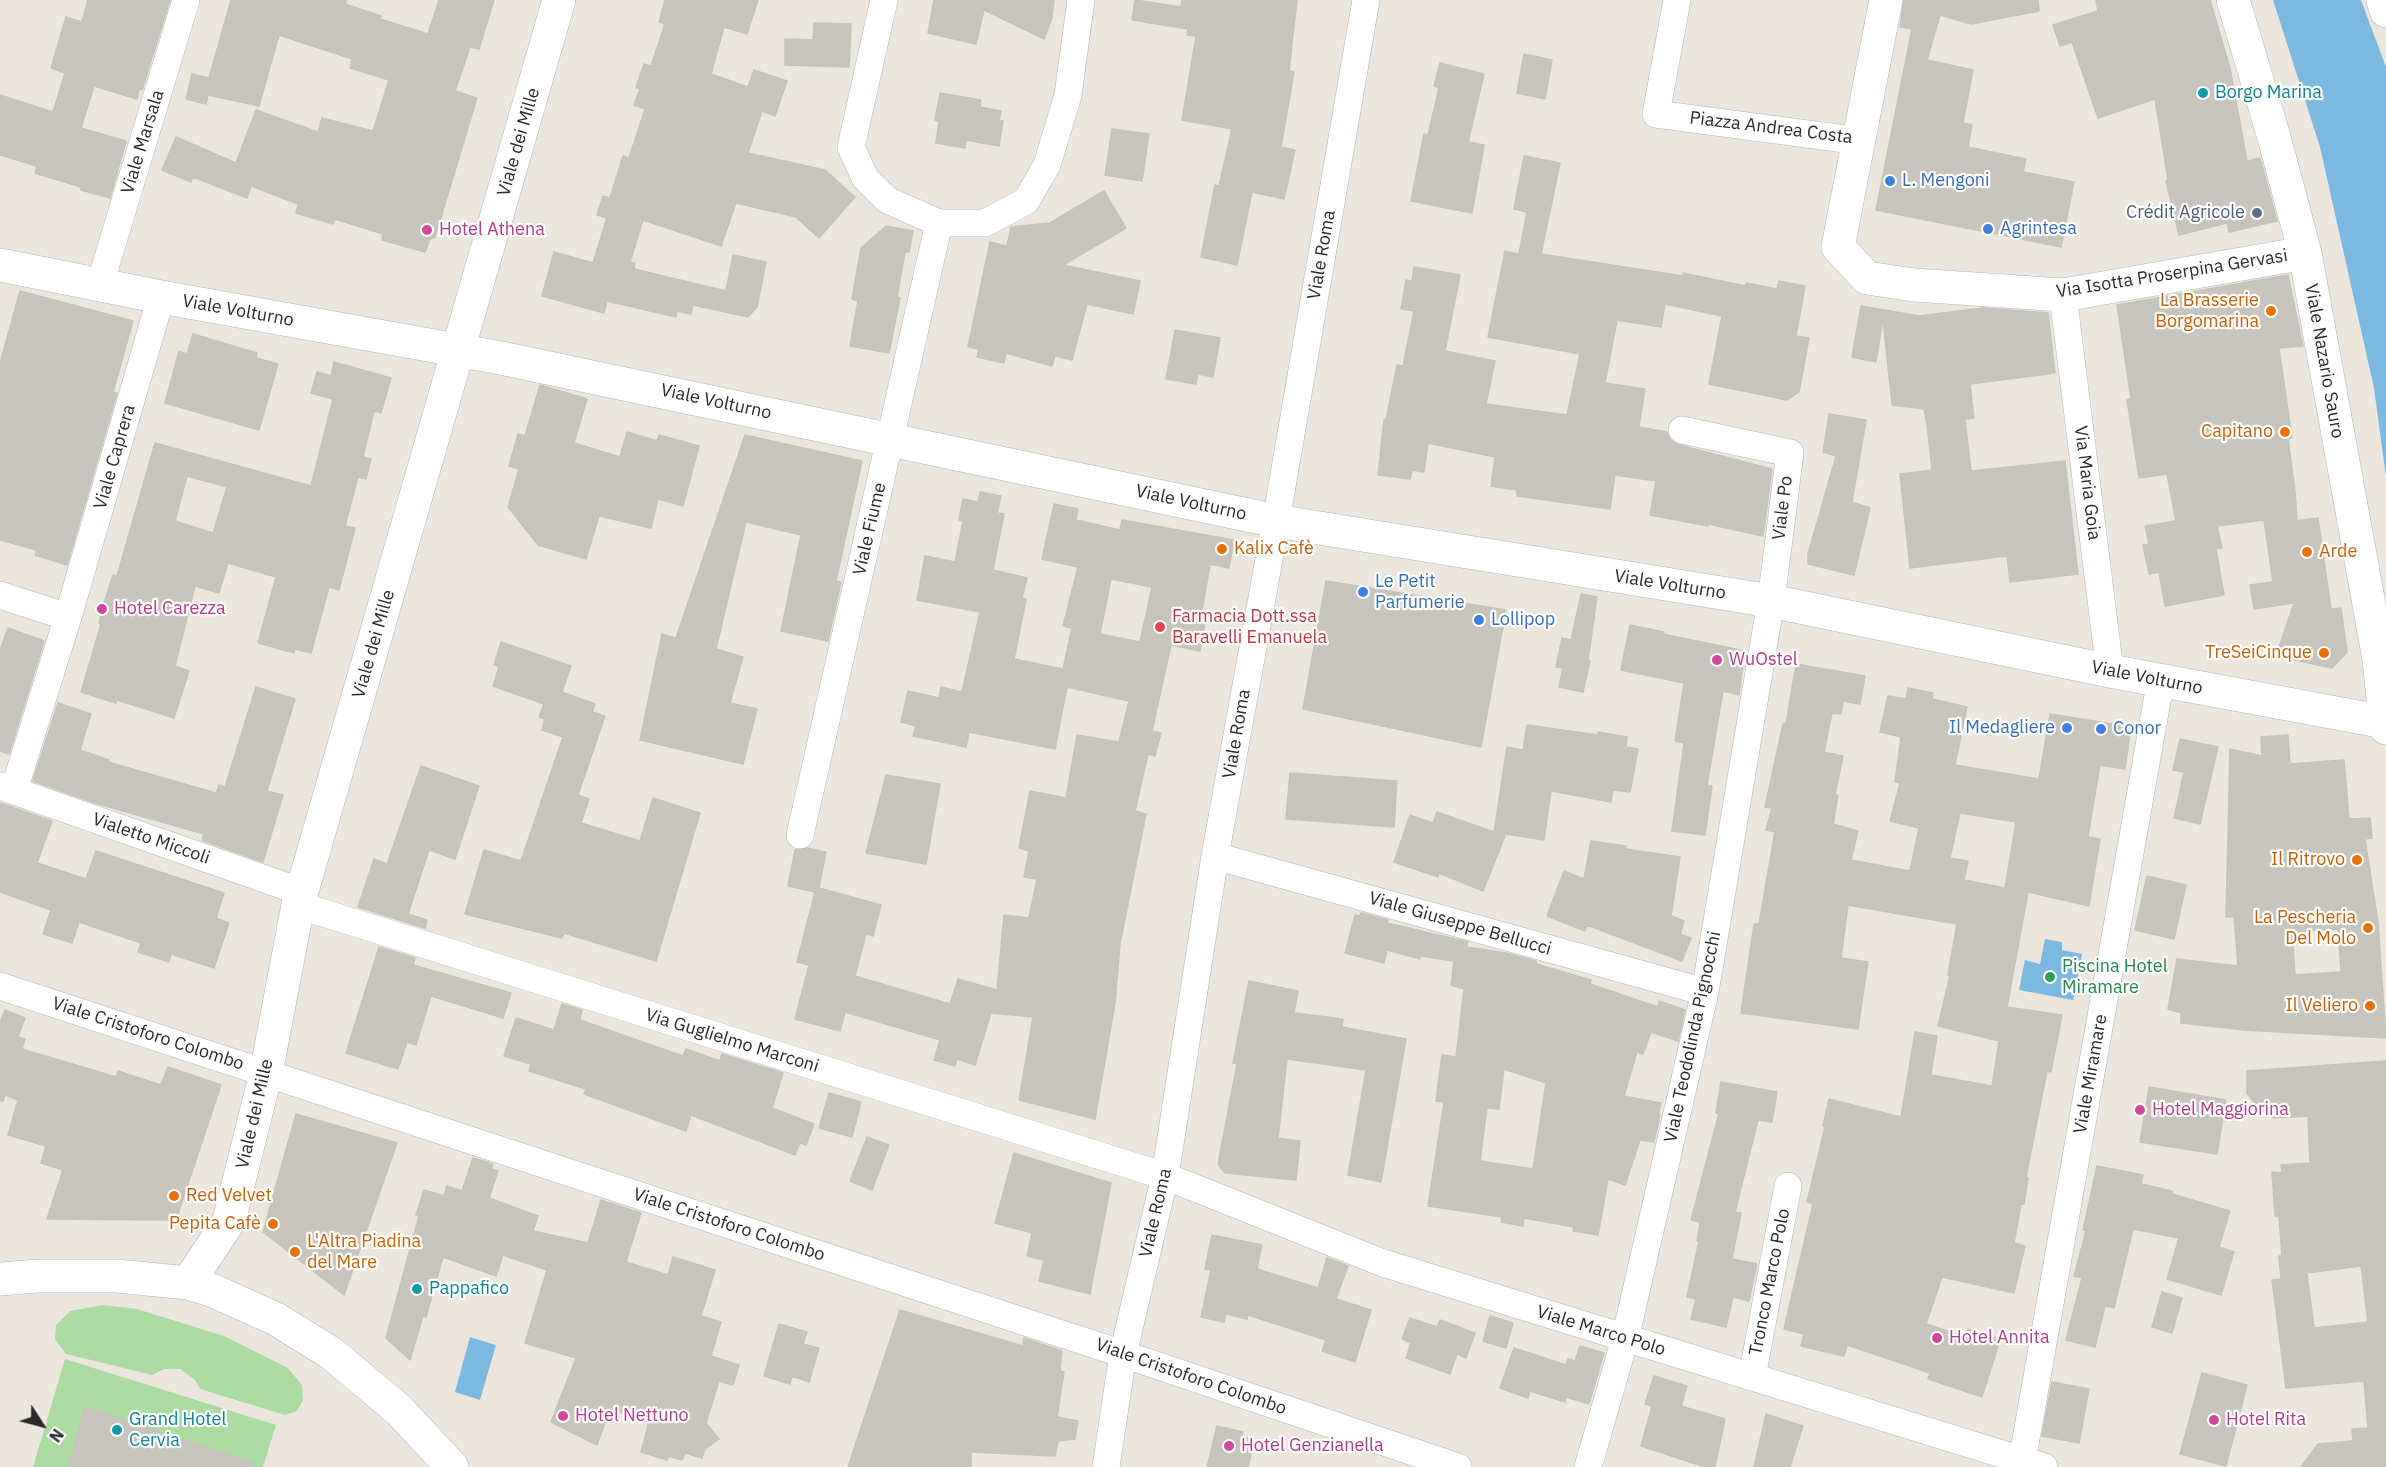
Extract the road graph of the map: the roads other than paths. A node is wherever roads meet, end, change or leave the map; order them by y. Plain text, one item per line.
1 (186, 0) edge
2 (559, 0) edge
3 (884, 0) edge
4 (1081, 0) edge
5 (1366, 0) edge
6 (1677, 0) edge
7 (1886, 0) edge
8 (2233, 0) edge
9 (2383, 0) edge
10 (2386, 11) edge
11 (1860, 141) junction
12 (939, 223) junction
13 (2305, 253) junction
14 (0, 265) edge
15 (100, 284) junction
16 (2063, 295) junction
17 (161, 297) junction
18 (459, 351) junction
19 (1682, 430) dead end
20 (891, 438) junction
21 (1276, 521) junction
22 (0, 595) edge
23 (1771, 601) junction
24 (68, 617) junction
25 (2110, 671) junction
26 (2162, 681) junction
27 (2385, 722) edge
28 (2386, 728) edge
29 (7, 788) edge
30 (800, 835) dead end
31 (1215, 856) junction
32 (300, 898) junction
33 (0, 986) edge
34 (1705, 992) junction
35 (266, 1073) junction
36 (1165, 1176) junction
37 (1788, 1186) dead end
38 (0, 1280) edge
39 (188, 1283) junction
40 (1626, 1339) junction
41 (1124, 1354) junction
42 (1752, 1377) junction
43 (2029, 1465) edge
44 (452, 1467) edge
45 (1106, 1467) edge
46 (1458, 1467) edge
47 (1588, 1467) edge

1 - 15 street, Viale Marsala
2 - 18 street, Viale dei Mille
3 - 12 street
4 - 12 street
5 - 21 street, Viale Roma
6 - 11 street, Piazza Andrea Costa
7 - 11 street, Piazza Andrea Costa
8 - 13 street, Viale Nazario Sauro
9 - 10 street
11 - 16 street, Via Isotta Proserpina Gervasi
12 - 20 street, Viale Fiume
13 - 16 street, Via Isotta Proserpina Gervasi
13 - 27 street, Viale Nazario Sauro
14 - 15 street, Viale Volturno
15 - 17 street, Viale Volturno
16 - 25 street, Via Maria Goia
17 - 18 street, Viale Volturno
17 - 24 street, Viale Caprera
18 - 20 street, Viale Volturno
18 - 32 street, Viale dei Mille
19 - 23 street, Viale Po
20 - 21 street, Viale Volturno
20 - 30 street, Viale Fiume
21 - 23 street, Viale Volturno
21 - 31 street, Viale Roma
22 - 24 street
23 - 25 street, Viale Volturno
23 - 34 street, Viale Teodolinda Pignocchi
24 - 29 street, Viale Caprera
25 - 26 street, Viale Volturno
26 - 27 street, Viale Volturno
26 - 43 street, Viale Miramare
27 - 28 street, Viale Nazario Sauro
29 - 32 street, Vialetto Miccoli
31 - 34 street, Viale Giuseppe Bellucci
31 - 36 street, Viale Roma
32 - 35 street, Viale dei Mille
32 - 36 street, Via Guglielmo Marconi
33 - 35 street, Viale Cristoforo Colombo
34 - 40 street, Viale Teodolinda Pignocchi
35 - 39 street, Viale dei Mille
35 - 41 street, Viale Cristoforo Colombo
36 - 40 street, Viale Marco Polo
36 - 41 street, Viale Roma
37 - 42 street, Tronco Marco Polo
38 - 39 street
39 - 44 street
40 - 42 street, Viale Marco Polo
40 - 47 street, Viale Teodolinda Pignocchi
41 - 45 street, Viale Roma
41 - 46 street, Viale Cristoforo Colombo
42 - 43 street, Viale Marco Polo

